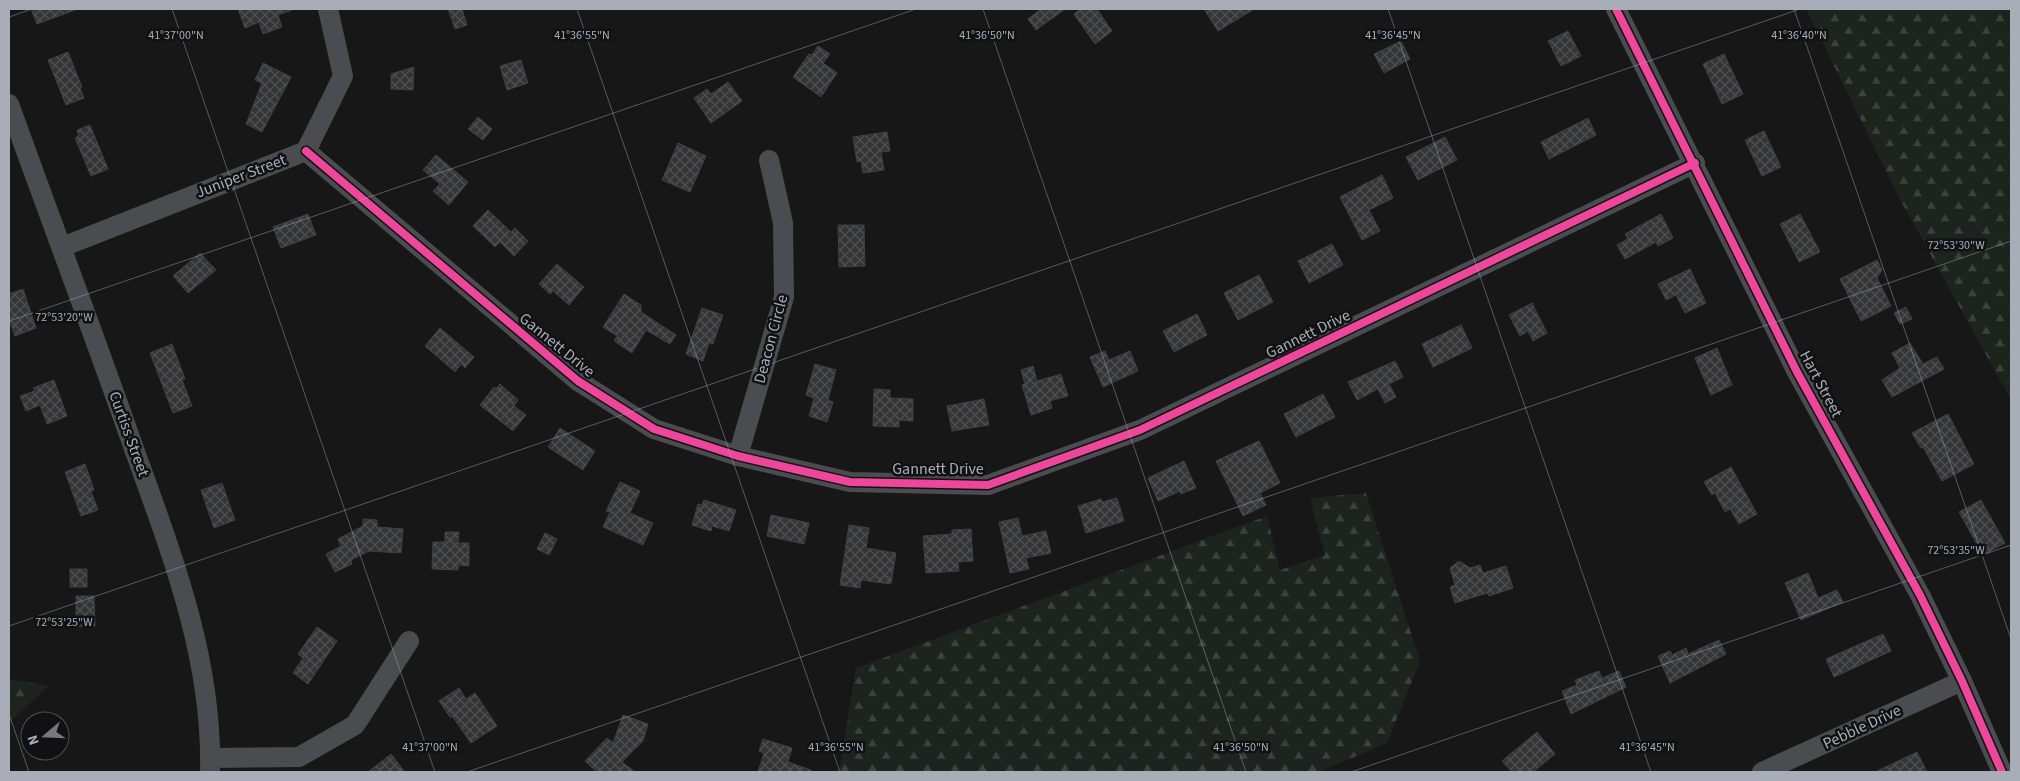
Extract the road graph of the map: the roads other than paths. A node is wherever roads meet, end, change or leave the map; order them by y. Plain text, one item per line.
1 (328, 9) edge
2 (1616, 9) edge
3 (9, 104) edge
4 (306, 151) junction
5 (769, 160) dead end
6 (1695, 163) junction
7 (62, 247) junction
8 (738, 456) junction
9 (409, 641) dead end
10 (1962, 681) junction
11 (210, 765) edge
12 (1762, 772) edge
13 (2002, 772) edge

1 - 4 street, Juniper Street
2 - 6 street, Hart Street
3 - 7 street, Curtiss Street
4 - 7 street, Juniper Street
4 - 8 street, Gannett Drive
5 - 8 street, Deacon Circle
6 - 8 street, Gannett Drive
6 - 10 street, Hart Street
7 - 11 street, Curtiss Street
9 - 11 street
10 - 12 street, Pebble Drive
10 - 13 street, Hart Street

